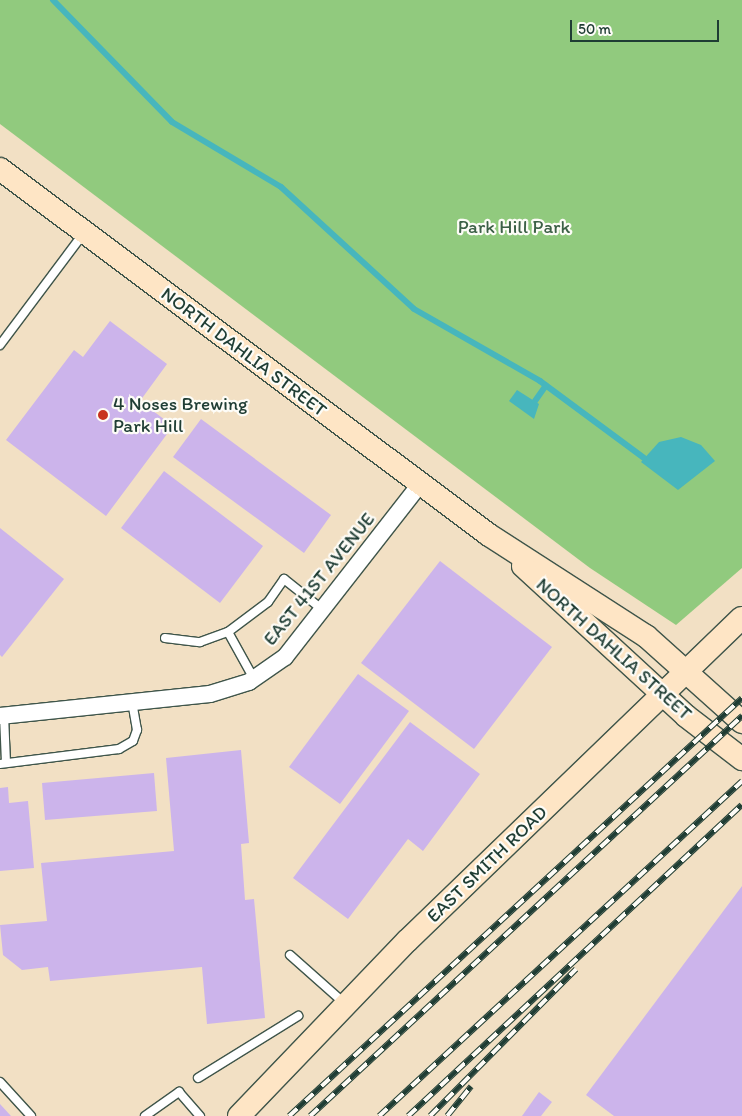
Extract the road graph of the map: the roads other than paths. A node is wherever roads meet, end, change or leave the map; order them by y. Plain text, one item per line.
1 (0, 169) edge
2 (84, 232) junction
3 (0, 345) edge
4 (420, 484) junction
5 (489, 535) junction
6 (323, 610) junction
7 (742, 618) edge
8 (228, 632) junction
9 (165, 638) dead end
10 (686, 671) junction
11 (254, 679) junction
12 (662, 694) junction
13 (132, 702) junction
14 (2, 715) edge
15 (742, 722) edge
16 (742, 759) edge
17 (3, 763) edge
18 (290, 955) dead end
19 (345, 1004) junction
20 (298, 1016) dead end
21 (198, 1078) dead end
22 (0, 1082) edge
23 (31, 1116) edge
24 (145, 1116) edge
25 (200, 1116) edge
26 (239, 1116) edge

1 - 2 street, NORTH DAHLIA STREET
2 - 3 lane
2 - 4 street, NORTH DAHLIA STREET
4 - 5 street, NORTH DAHLIA STREET
4 - 6 street, EAST 41ST AVENUE
5 - 10 street, NORTH DAHLIA STREET
5 - 12 street, NORTH DAHLIA STREET
6 - 8 lane
6 - 11 street, EAST 41ST AVENUE
7 - 10 street, EAST SMITH ROAD
8 - 9 lane
8 - 11 lane
10 - 12 street, EAST SMITH ROAD
10 - 15 street, NORTH DAHLIA STREET
11 - 13 street, EAST 41ST AVENUE
12 - 16 street, NORTH DAHLIA STREET
12 - 19 street, EAST SMITH ROAD
13 - 14 street, EAST 41ST AVENUE
13 - 17 lane
14 - 17 lane
18 - 19 lane
19 - 26 street, EAST SMITH ROAD
20 - 21 lane
22 - 23 lane
24 - 25 lane

